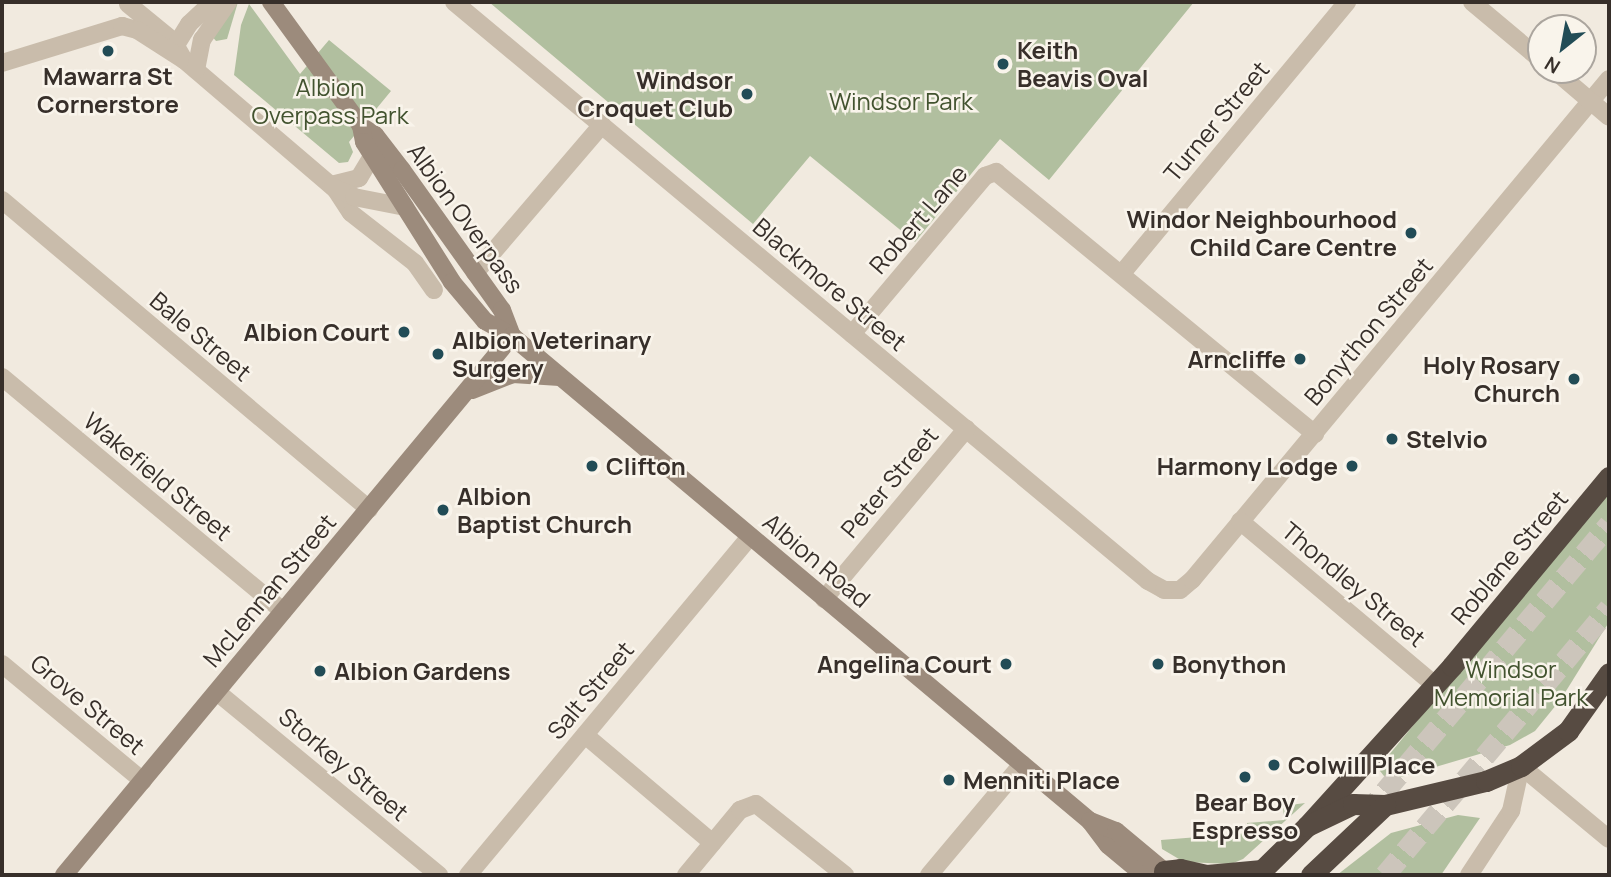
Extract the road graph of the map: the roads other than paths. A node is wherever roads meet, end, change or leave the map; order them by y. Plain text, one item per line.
1 (213, 2) edge
2 (228, 2) edge
3 (271, 2) edge
4 (454, 2) edge
5 (1347, 2) edge
6 (1472, 2) edge
7 (126, 3) edge
8 (130, 27) junction
9 (1527, 48) edge
10 (185, 58) junction
11 (2, 63) edge
12 (1609, 79) edge
13 (1571, 84) edge
14 (1591, 101) junction
15 (1609, 117) edge
16 (602, 125) junction
17 (361, 126) junction
18 (372, 156) junction
19 (331, 185) junction
20 (2, 200) edge
21 (405, 207) junction
22 (1123, 272) junction
23 (475, 273) junction
24 (434, 290) dead end
25 (852, 334) junction
26 (512, 336) junction
27 (2, 377) edge
28 (560, 377) junction
29 (466, 393) junction
30 (965, 429) junction
31 (1315, 434) junction
32 (1609, 477) edge
33 (369, 509) junction
34 (1240, 521) junction
35 (750, 536) junction
36 (1180, 590) joint
37 (824, 599) junction
38 (283, 611) junction
39 (2, 664) edge
40 (1609, 673) edge
41 (1434, 685) junction
42 (217, 692) junction
43 (585, 735) junction
44 (1023, 764) junction
45 (1521, 766) junction
46 (143, 781) junction
47 (1385, 805) junction
48 (1307, 826) junction
49 (1609, 839) edge
50 (713, 843) junction
51 (1259, 873) edge
52 (1159, 874) edge
53 (64, 875) edge
54 (439, 875) edge
55 (468, 875) edge
56 (686, 875) edge
57 (845, 875) edge
58 (929, 875) edge
59 (1311, 875) edge
60 (1469, 875) edge

1 - 10 street
2 - 10 street
3 - 17 main road, Albion Overpass
4 - 16 street, Blackmore Street
5 - 22 street, Turner Street
6 - 9 street
7 - 8 street
7 - 10 street
8 - 10 street
8 - 11 street
10 - 19 street
12 - 14 street, Bonython Street
13 - 14 street
14 - 15 street
14 - 31 street, Bonython Street
16 - 23 street
16 - 25 street, Blackmore Street
17 - 18 main road, Albion Overpass
17 - 23 main road, Albion Overpass
18 - 19 street
18 - 21 main road, Albion Overpass
19 - 21 street
19 - 24 street
20 - 33 street, Bale Street
21 - 26 main road, Albion Overpass
22 - 25 street, Robert Lane
22 - 31 street
23 - 26 main road, Albion Overpass
25 - 30 street, Blackmore Street
26 - 28 main road, Albion Road
26 - 29 main road, McLennan Street
27 - 38 street, Wakefield Street
28 - 29 main road
28 - 35 main road, Albion Road
29 - 33 main road, McLennan Street
30 - 36 street, Blackmore Street
30 - 37 street, Peter Street
31 - 34 street, Bonython Street
32 - 41 highway, Roblane Street
33 - 38 main road, McLennan Street
34 - 36 street, Bonython Street
34 - 41 street, Thondley Street
35 - 37 main road, Albion Road
35 - 43 street, Salt Street
37 - 44 main road, Albion Road
38 - 42 main road, McLennan Street
39 - 46 street, Grove Street
40 - 45 highway
41 - 48 highway, Roblane Street
42 - 46 main road, McLennan Street
42 - 54 street, Storkey Street
43 - 50 street
43 - 55 street, Salt Street
44 - 52 main road, Albion Road
44 - 58 street
45 - 47 highway
45 - 49 street
45 - 60 street
46 - 53 main road, McLennan Street
47 - 48 highway
47 - 59 highway
48 - 51 highway, Roblane Street
50 - 56 street
50 - 57 street
51 - 52 highway

